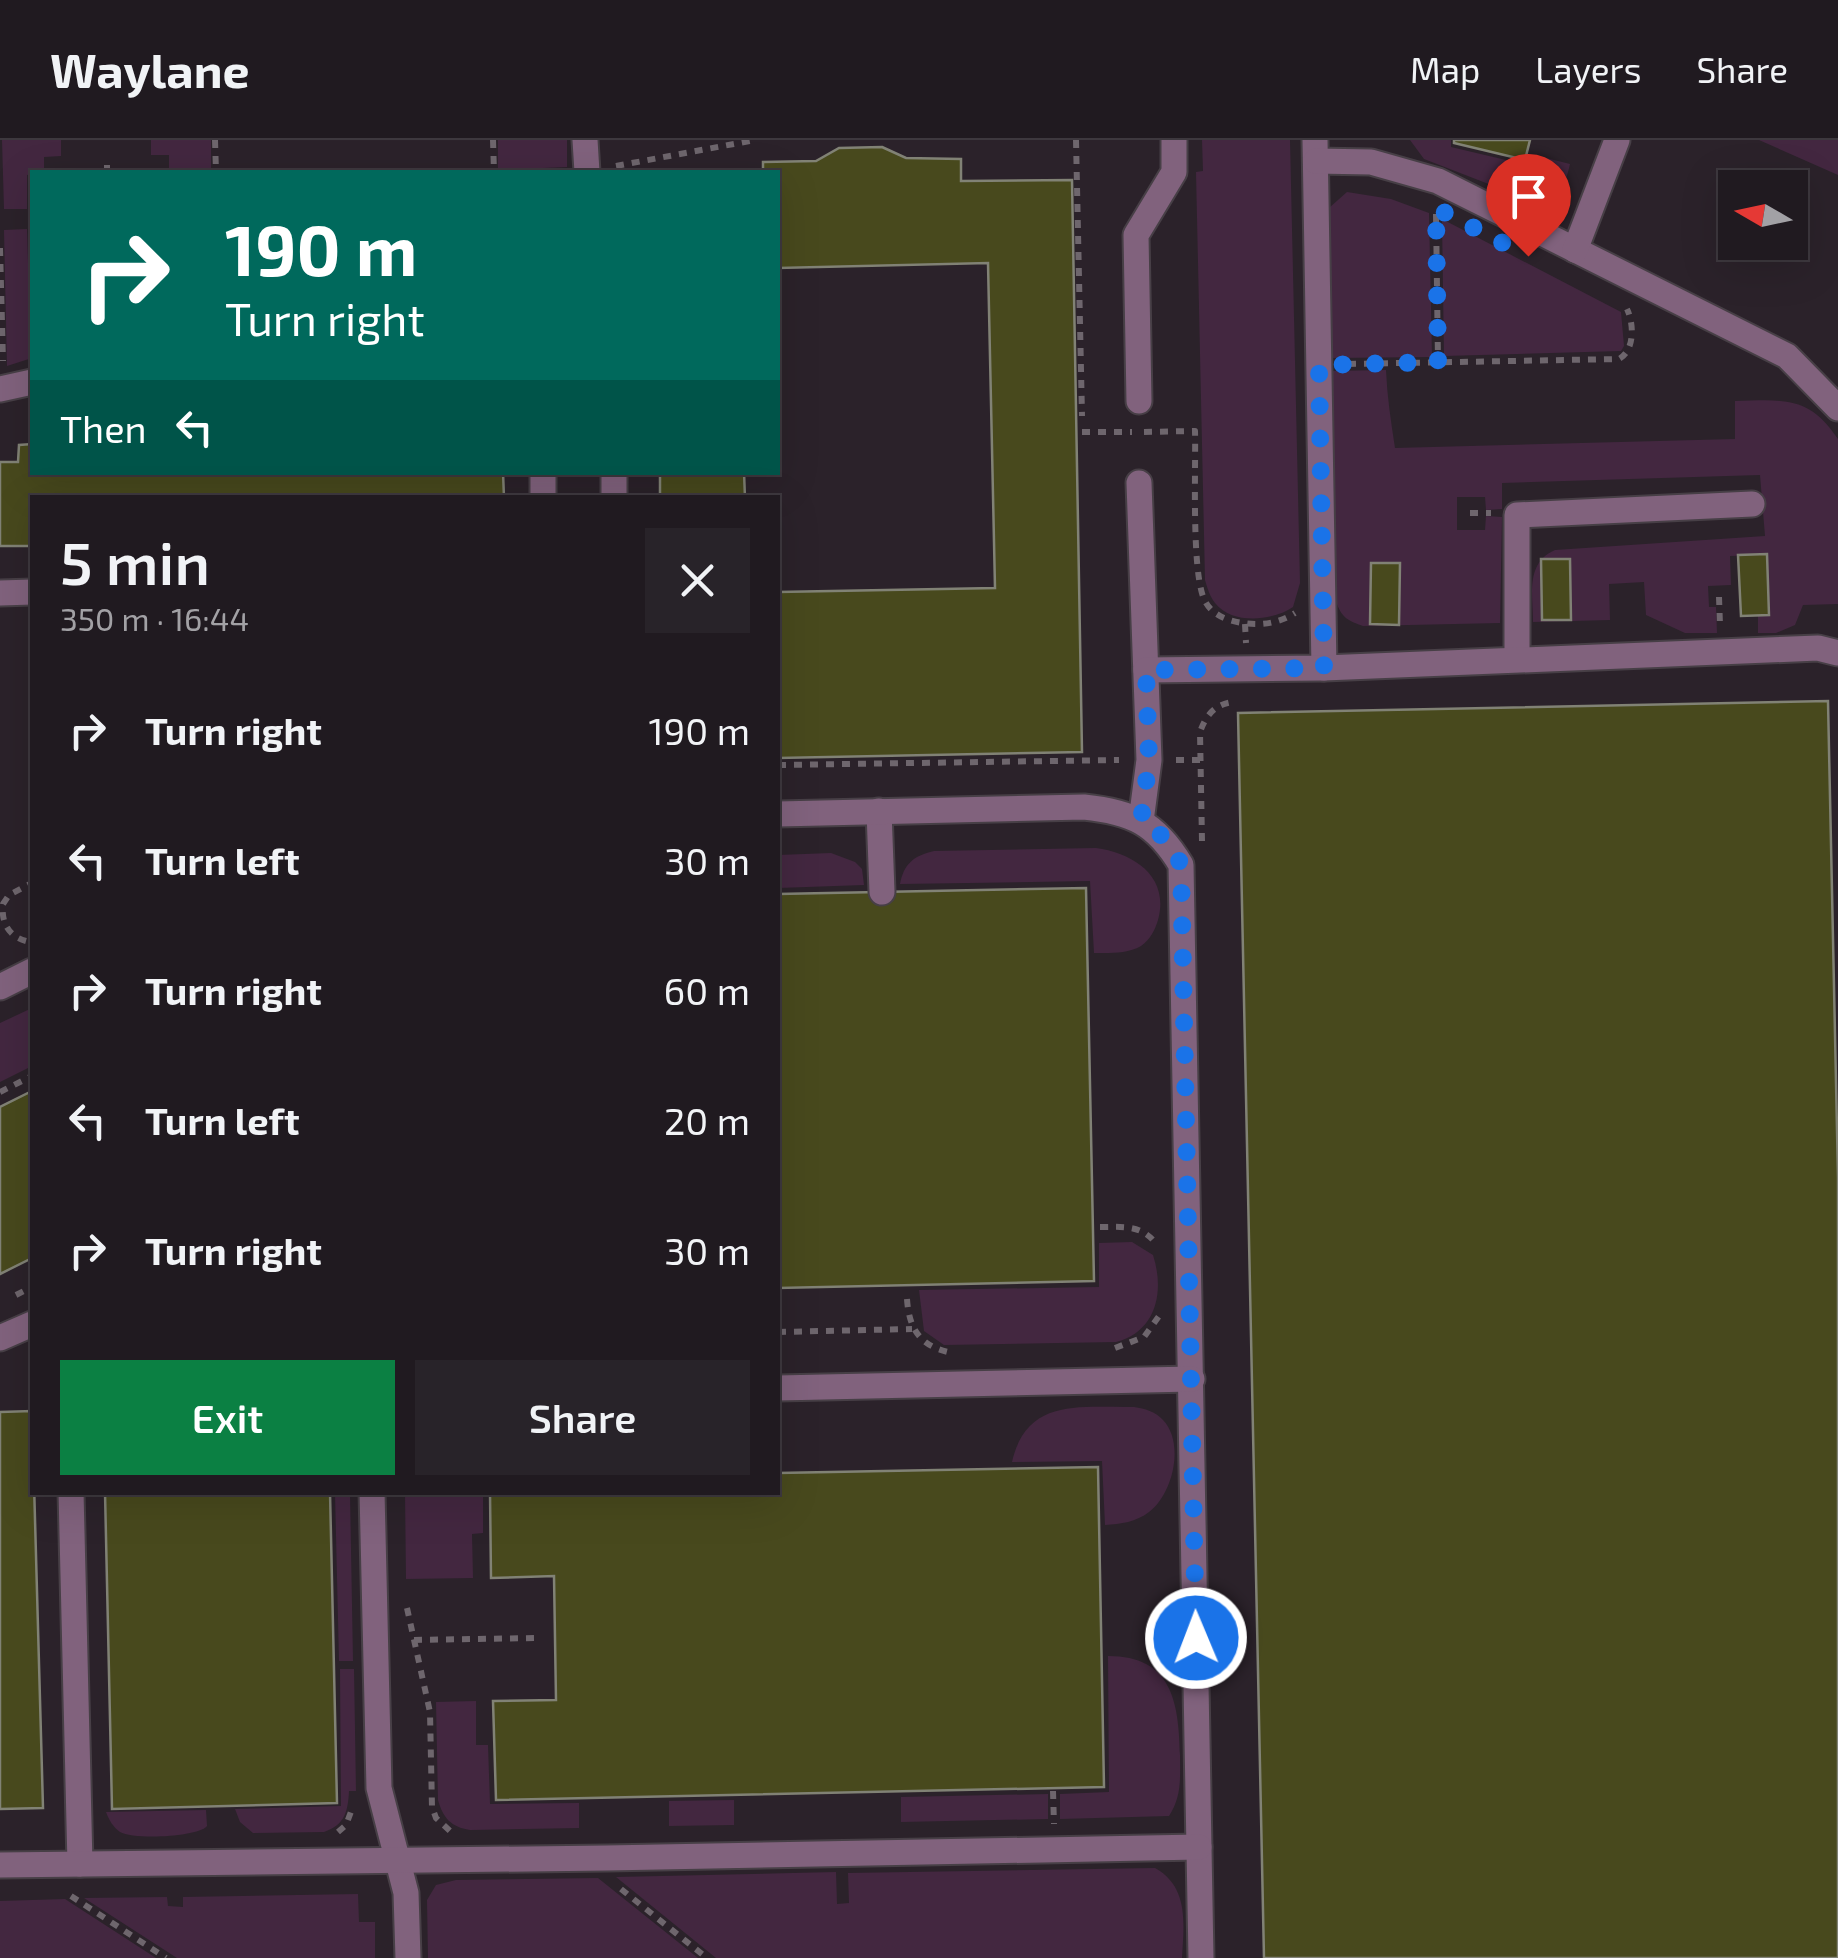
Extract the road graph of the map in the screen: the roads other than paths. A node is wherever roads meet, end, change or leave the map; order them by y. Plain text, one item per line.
1 (586, 140) edge
2 (1174, 140) edge
3 (1617, 140) edge
4 (1316, 150) edge
5 (587, 170) edge
6 (1575, 250) junction
7 (1139, 401) dead end
8 (1838, 408) edge
9 (1139, 482) dead end
10 (1752, 504) dead end
11 (30, 592) edge
12 (0, 593) edge
13 (1838, 653) edge
14 (1517, 659) junction
15 (1324, 668) junction
16 (1146, 670) junction
17 (880, 812) junction
18 (780, 814) edge
19 (1141, 821) junction
20 (882, 892) dead end
21 (30, 972) edge
22 (0, 986) edge
23 (30, 1325) edge
24 (0, 1338) edge
25 (1192, 1379) junction
26 (780, 1388) edge
27 (71, 1495) edge
28 (372, 1495) edge
29 (1199, 1847) junction
30 (398, 1859) junction
31 (73, 1864) junction
32 (0, 1865) edge
33 (408, 1958) edge
34 (1201, 1958) edge

1 - 5 lane
2 - 7 lane
3 - 6 lane
4 - 6 lane
4 - 15 lane
6 - 8 lane
9 - 16 lane
10 - 14 lane
11 - 12 lane
13 - 14 lane
14 - 15 lane
15 - 16 lane
16 - 19 lane
17 - 18 lane
17 - 19 lane
17 - 20 lane
19 - 25 lane
21 - 22 lane
23 - 24 lane
25 - 26 lane
25 - 29 lane
27 - 31 lane
28 - 30 lane
29 - 30 lane
29 - 34 lane
30 - 31 lane
30 - 33 lane
31 - 32 lane

